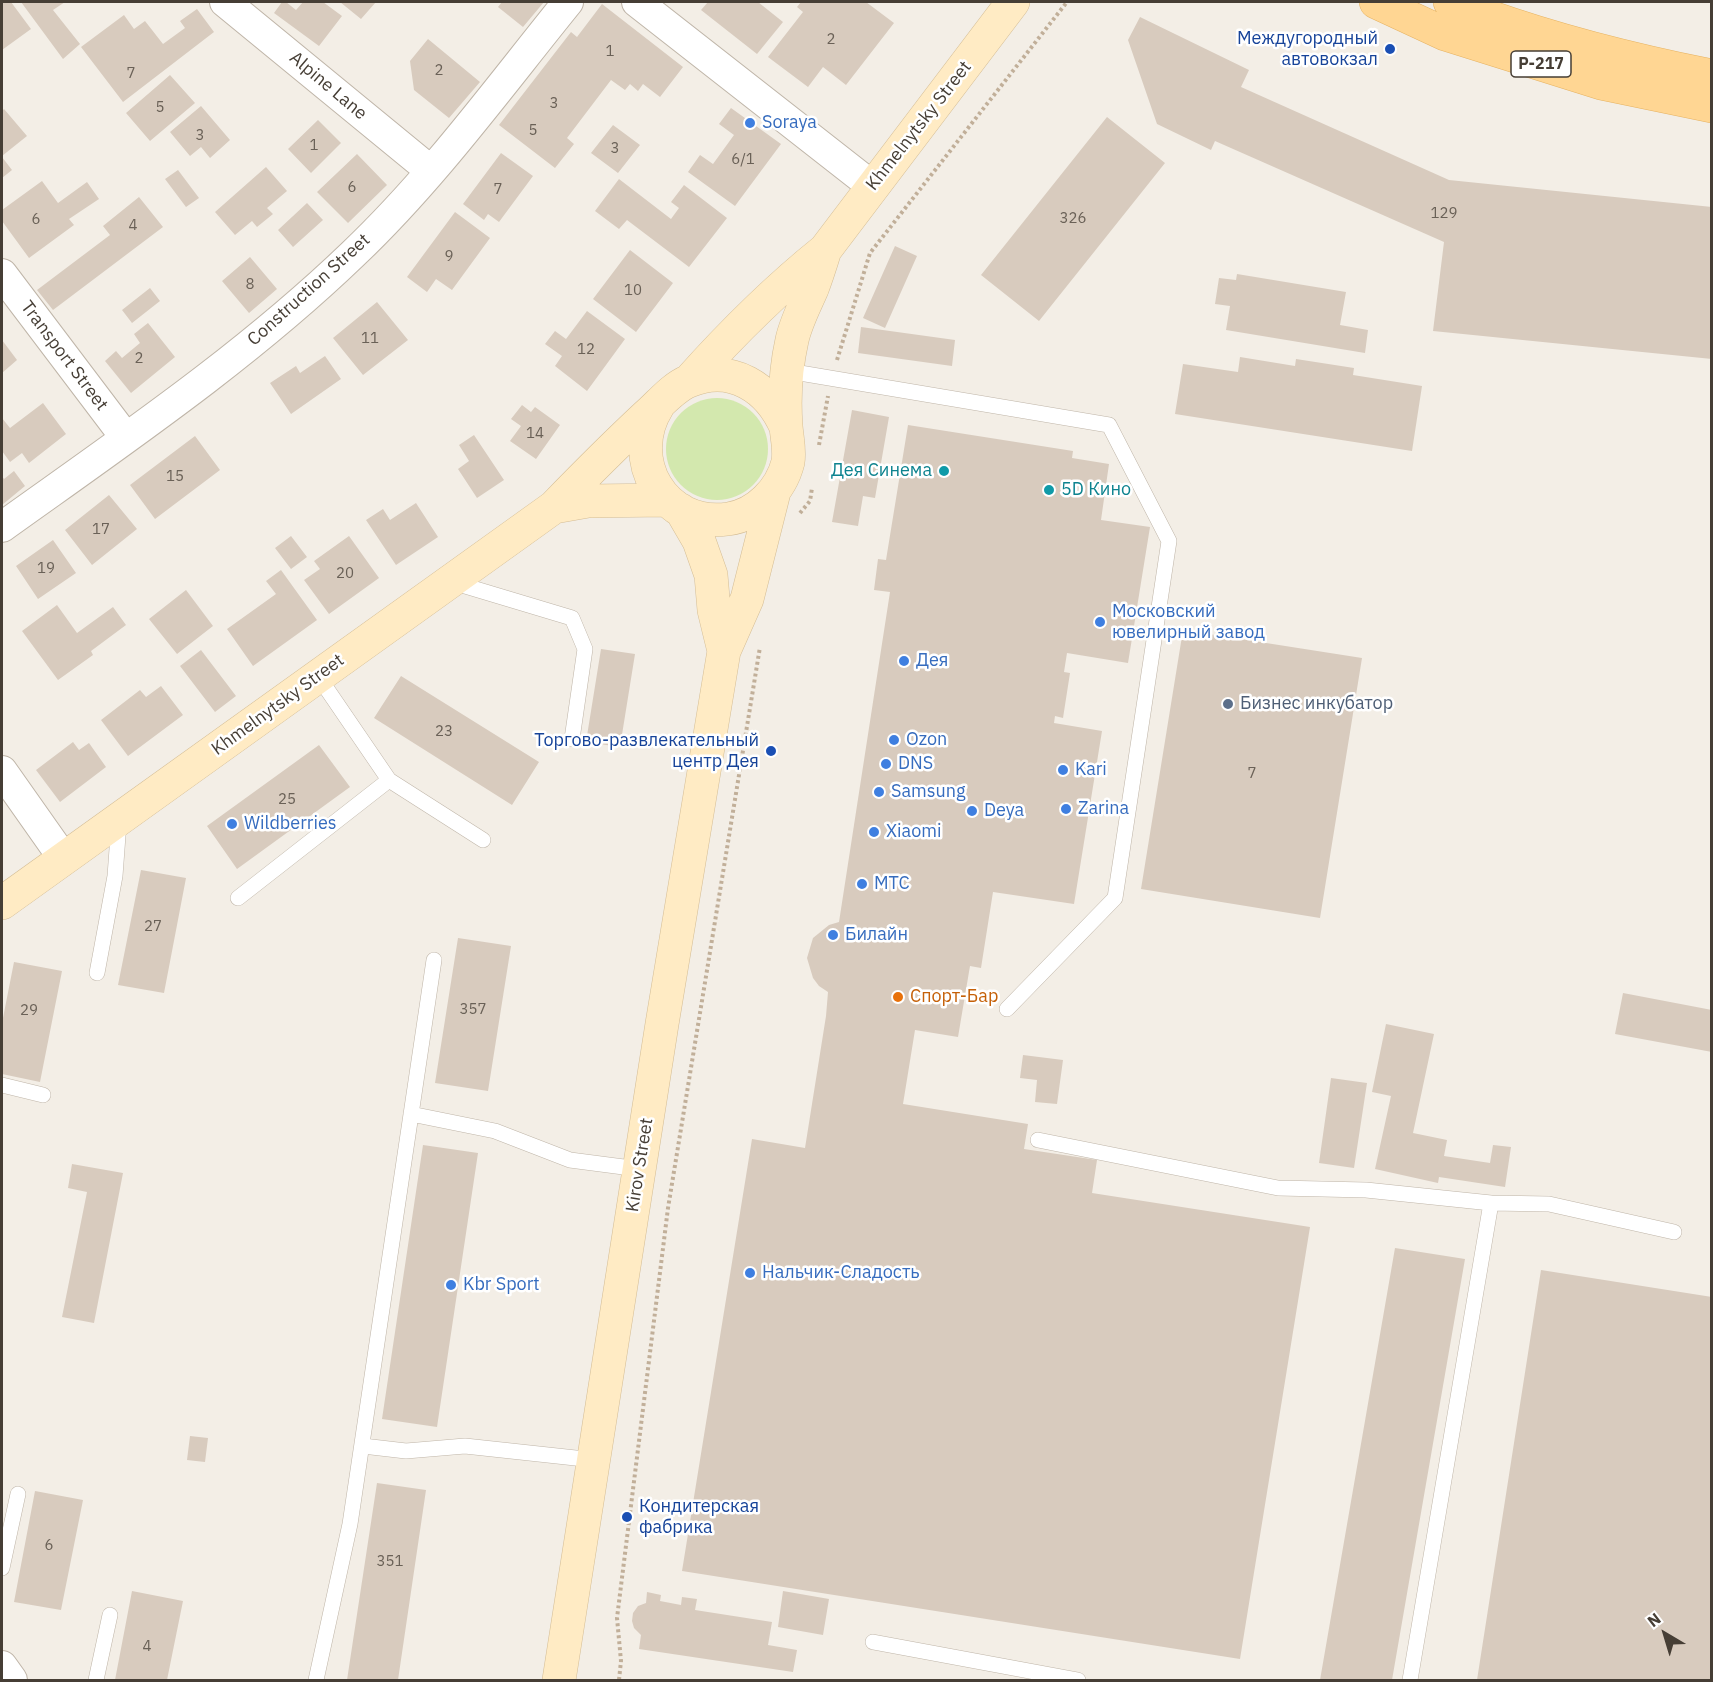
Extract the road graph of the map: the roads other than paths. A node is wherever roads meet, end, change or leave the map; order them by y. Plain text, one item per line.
1 (225, 2) edge
2 (568, 2) edge
3 (637, 2) edge
4 (1013, 2) edge
5 (1376, 2) edge
6 (1450, 2) edge
7 (1712, 76) edge
8 (1712, 106) edge
9 (431, 171) junction
10 (872, 186) junction
11 (825, 250) junction
12 (2, 274) edge
13 (788, 371) junction
14 (689, 381) junction
15 (661, 402) junction
16 (786, 427) junction
17 (126, 438) junction
18 (774, 492) junction
19 (674, 505) junction
20 (554, 507) junction
21 (2, 527) edge
22 (450, 582) junction
23 (724, 651) junction
24 (318, 676) junction
25 (572, 739) dead end
26 (2, 771) edge
27 (389, 780) junction
28 (120, 819) junction
29 (483, 840) dead end
30 (64, 859) junction
31 (238, 898) dead end
32 (2, 903) edge
33 (434, 960) dead end
34 (97, 973) dead end
35 (1007, 1009) dead end
36 (2, 1085) edge
37 (43, 1095) dead end
38 (411, 1114) junction
39 (1038, 1140) dead end
40 (639, 1169) junction
41 (1491, 1203) junction
42 (1674, 1232) dead end
43 (363, 1446) junction
44 (594, 1460) junction
45 (18, 1494) dead end
46 (2, 1568) edge
47 (110, 1615) dead end
48 (873, 1642) dead end
49 (2, 1666) edge
50 (12, 1680) edge
51 (96, 1680) edge
52 (316, 1680) edge
53 (559, 1680) edge
54 (1078, 1680) edge
55 (1410, 1680) edge

1 - 9 street, Alpine Lane
2 - 9 street, Construction Street
3 - 10 street
4 - 10 main road, Khmelnytsky Street
5 - 8 main road, Р-217
6 - 7 main road, Р-217
9 - 17 street, Construction Street
10 - 11 main road, Khmelnytsky Street
11 - 13 main road
11 - 14 main road
12 - 17 street, Transport Street
13 - 16 main road
13 - 35 lane
14 - 15 main road
14 - 16 main road
15 - 19 main road
15 - 20 main road, Khmelnytsky Street
16 - 18 main road
17 - 21 street, Construction Street
18 - 19 main road
18 - 23 main road
19 - 20 main road
19 - 23 main road
20 - 22 main road, Khmelnytsky Street
22 - 24 main road, Khmelnytsky Street
22 - 25 lane
23 - 40 main road, Kirov Street
24 - 27 lane
24 - 28 main road, Khmelnytsky Street
26 - 30 street
27 - 29 lane
27 - 31 lane
28 - 30 main road, Khmelnytsky Street
28 - 34 lane
30 - 32 main road, Khmelnytsky Street
33 - 38 lane
36 - 37 lane
38 - 40 lane
38 - 43 lane
39 - 41 lane
40 - 44 main road, Kirov Street
41 - 42 lane
41 - 55 lane
43 - 44 lane
43 - 52 lane
44 - 53 main road, Kirov Street
45 - 46 lane
47 - 51 lane
48 - 54 lane
49 - 50 street

